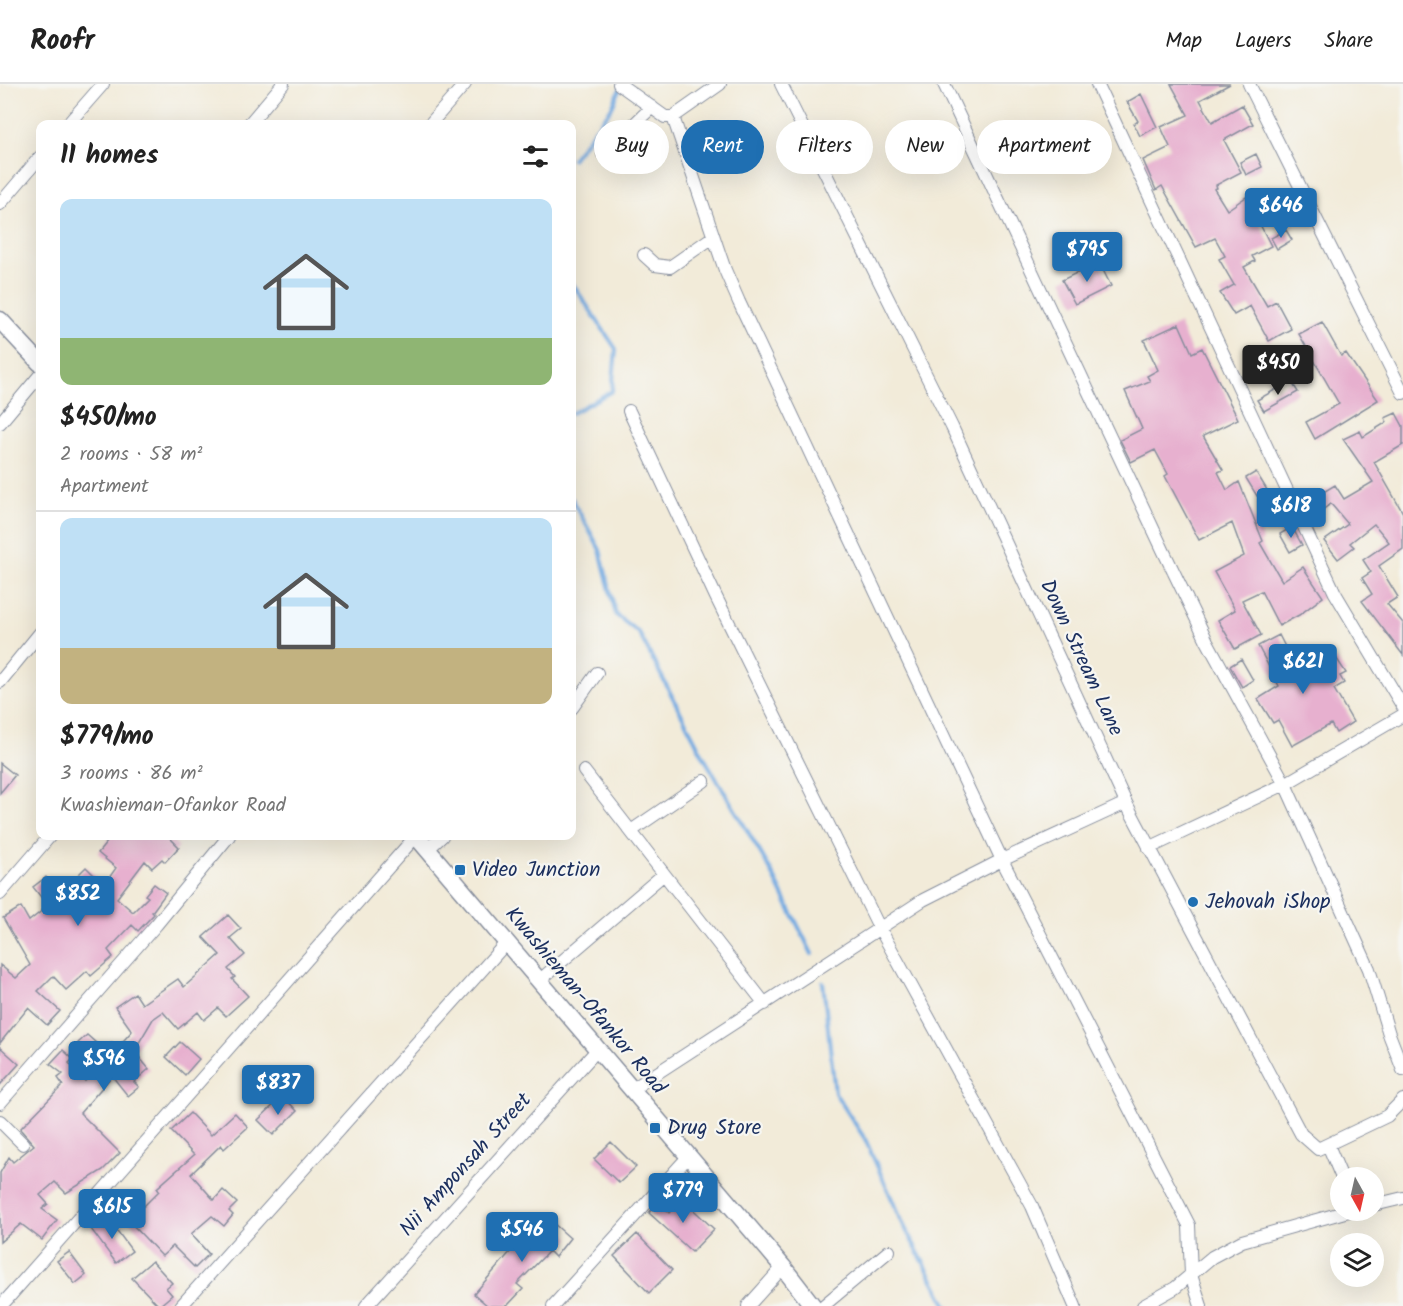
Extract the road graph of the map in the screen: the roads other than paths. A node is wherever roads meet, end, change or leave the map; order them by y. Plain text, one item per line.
1 (103, 84) edge
2 (283, 84) edge
3 (465, 84) edge
4 (619, 84) edge
5 (720, 84) edge
6 (781, 84) edge
7 (944, 84) edge
8 (1097, 84) edge
9 (1249, 84) edge
10 (652, 107) junction
11 (673, 117) junction
12 (72, 120) edge
13 (252, 120) edge
14 (434, 120) edge
15 (638, 120) edge
16 (36, 162) edge
17 (0, 204) edge
18 (713, 237) junction
19 (644, 255) dead end
20 (0, 320) edge
21 (36, 359) edge
22 (36, 380) edge
23 (1403, 393) edge
24 (629, 411) dead end
25 (0, 423) edge
26 (36, 638) edge
27 (597, 673) dead end
28 (0, 682) edge
29 (576, 702) edge
30 (1403, 707) edge
31 (1403, 715) edge
32 (584, 771) dead end
33 (704, 781) dead end
34 (1285, 783) junction
35 (1126, 803) junction
36 (631, 831) junction
37 (47, 840) edge
38 (226, 840) edge
39 (412, 840) edge
40 (420, 840) edge
41 (437, 840) edge
42 (1149, 848) junction
43 (428, 849) junction
44 (1002, 860) junction
45 (664, 874) junction
46 (0, 894) edge
47 (879, 927) junction
48 (507, 942) junction
49 (540, 980) junction
50 (765, 1004) junction
51 (597, 1050) junction
52 (1403, 1070) edge
53 (631, 1090) junction
54 (1403, 1100) edge
55 (0, 1103) edge
56 (0, 1121) edge
57 (22, 1144) dead end
58 (1328, 1145) junction
59 (688, 1157) junction
60 (1337, 1167) edge
61 (1403, 1198) edge
62 (1384, 1203) edge
63 (1330, 1216) edge
64 (889, 1251) dead end
65 (783, 1267) junction
66 (1191, 1275) junction
67 (1, 1306) edge
68 (181, 1306) edge
69 (366, 1306) edge
70 (553, 1306) edge
71 (748, 1306) edge
72 (813, 1306) edge
73 (824, 1306) edge
74 (1075, 1306) edge
75 (1143, 1306) edge
76 (1200, 1306) edge

1 - 12 street
2 - 13 street
3 - 14 street
4 - 10 street
5 - 11 street
6 - 35 street, Down Stream Lane
7 - 34 street
8 - 30 street
9 - 23 street
10 - 11 street
10 - 15 street
11 - 18 street
16 - 17 street
18 - 19 street
18 - 44 street
20 - 21 main road
22 - 25 street
24 - 47 street
26 - 28 street
27 - 29 street
31 - 34 street
32 - 36 street
33 - 36 street
34 - 42 street
34 - 52 street
35 - 42 street, Down Stream Lane
35 - 44 street
36 - 45 street
37 - 46 street
38 - 55 street
39 - 67 street
40 - 43 main road, Kwashieman-Ofankor Road
41 - 43 street
42 - 58 street, Down Stream Lane
43 - 48 main road, Kwashieman-Ofankor Road
44 - 47 street
44 - 66 street
45 - 49 street
45 - 50 street
47 - 50 street
47 - 74 street
48 - 49 main road, Kwashieman-Ofankor Road
48 - 68 street
49 - 51 main road, Kwashieman-Ofankor Road
50 - 53 street
51 - 53 main road, Kwashieman-Ofankor Road
51 - 69 street, Nii Amponsah Street
53 - 59 main road, Kwashieman-Ofankor Road
54 - 58 street
56 - 57 street
58 - 60 street
59 - 65 main road, Kwashieman-Ofankor Road
59 - 70 street
61 - 62 street
63 - 66 street
64 - 73 street
65 - 71 street
65 - 72 main road, Kwashieman-Ofankor Road
66 - 75 street
66 - 76 street

